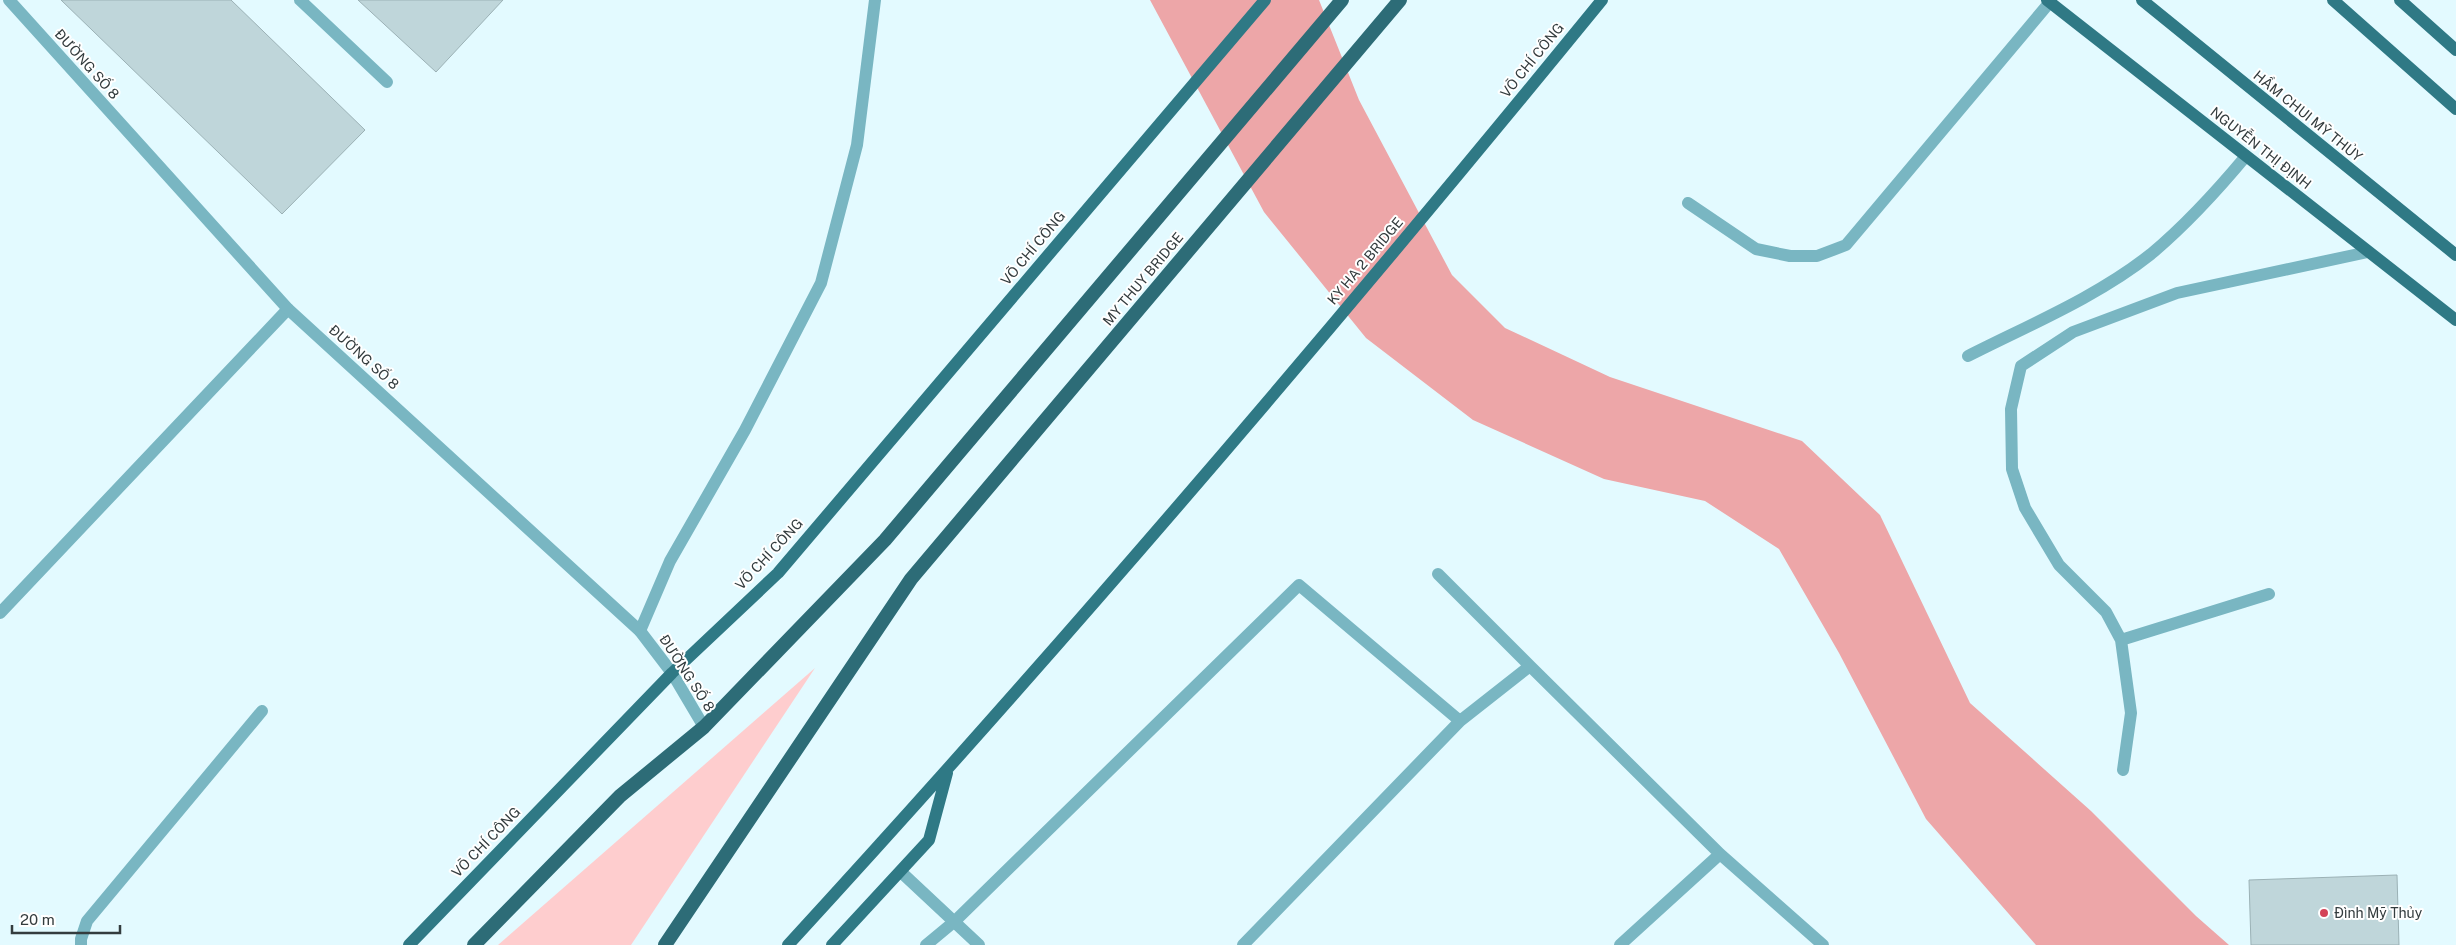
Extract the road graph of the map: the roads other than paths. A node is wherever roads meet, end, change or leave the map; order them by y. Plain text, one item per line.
1 (10, 0) edge
2 (300, 0) edge
3 (875, 0) edge
4 (1265, 0) edge
5 (1342, 0) edge
6 (1400, 0) edge
7 (1602, 0) edge
8 (2142, 0) edge
9 (2333, 0) edge
10 (2400, 0) edge
11 (2049, 1) edge
12 (2456, 50) edge
13 (387, 82) dead end
14 (2456, 109) edge
15 (1487, 140) joint
16 (2246, 156) junction
17 (1688, 203) dead end
18 (2368, 252) junction
19 (2456, 255) edge
20 (288, 309) junction
21 (2456, 320) edge
22 (1968, 356) dead end
23 (1438, 574) dead end
24 (2269, 594) dead end
25 (0, 613) edge
26 (640, 631) junction
27 (2121, 640) junction
28 (1530, 666) junction
29 (672, 673) junction
30 (262, 711) dead end
31 (1460, 721) junction
32 (704, 727) junction
33 (2124, 770) dead end
34 (947, 771) junction
35 (1720, 854) junction
36 (901, 872) junction
37 (955, 921) junction
38 (81, 945) edge
39 (410, 945) edge
40 (474, 945) edge
41 (665, 945) edge
42 (788, 945) edge
43 (832, 945) edge
44 (926, 945) edge
45 (980, 945) edge
46 (1243, 945) edge
47 (1620, 945) edge
48 (1823, 945) edge

1 - 20 street, ĐƯỜNG SỐ 8
2 - 13 street
3 - 26 street
4 - 29 main road, VÕ CHÍ CÔNG
5 - 32 highway, MY THUY BRIDGE
6 - 41 highway, MY THUY BRIDGE
7 - 15 main road, VÕ CHÍ CÔNG
8 - 19 main road, HẦM CHUI MỸ THỦY
9 - 14 main road
10 - 12 main road
11 - 16 main road, NGUYỄN THỊ ĐỊNH
11 - 17 street
15 - 34 main road, KY HA 2 BRIDGE
16 - 18 main road, NGUYỄN THỊ ĐỊNH
16 - 22 street
18 - 21 main road, NGUYỄN THỊ ĐỊNH
18 - 27 street
20 - 25 street
20 - 26 street, ĐƯỜNG SỐ 8
23 - 28 street
24 - 27 street
26 - 29 street, ĐƯỜNG SỐ 8
27 - 33 street
28 - 31 street
28 - 35 street
29 - 32 street, ĐƯỜNG SỐ 8
29 - 39 main road, VÕ CHÍ CÔNG
30 - 38 street
31 - 37 street
31 - 46 street
32 - 40 highway
34 - 36 main road
34 - 42 main road
35 - 47 street
35 - 48 street
36 - 37 street
36 - 43 main road
37 - 44 street
37 - 45 street

